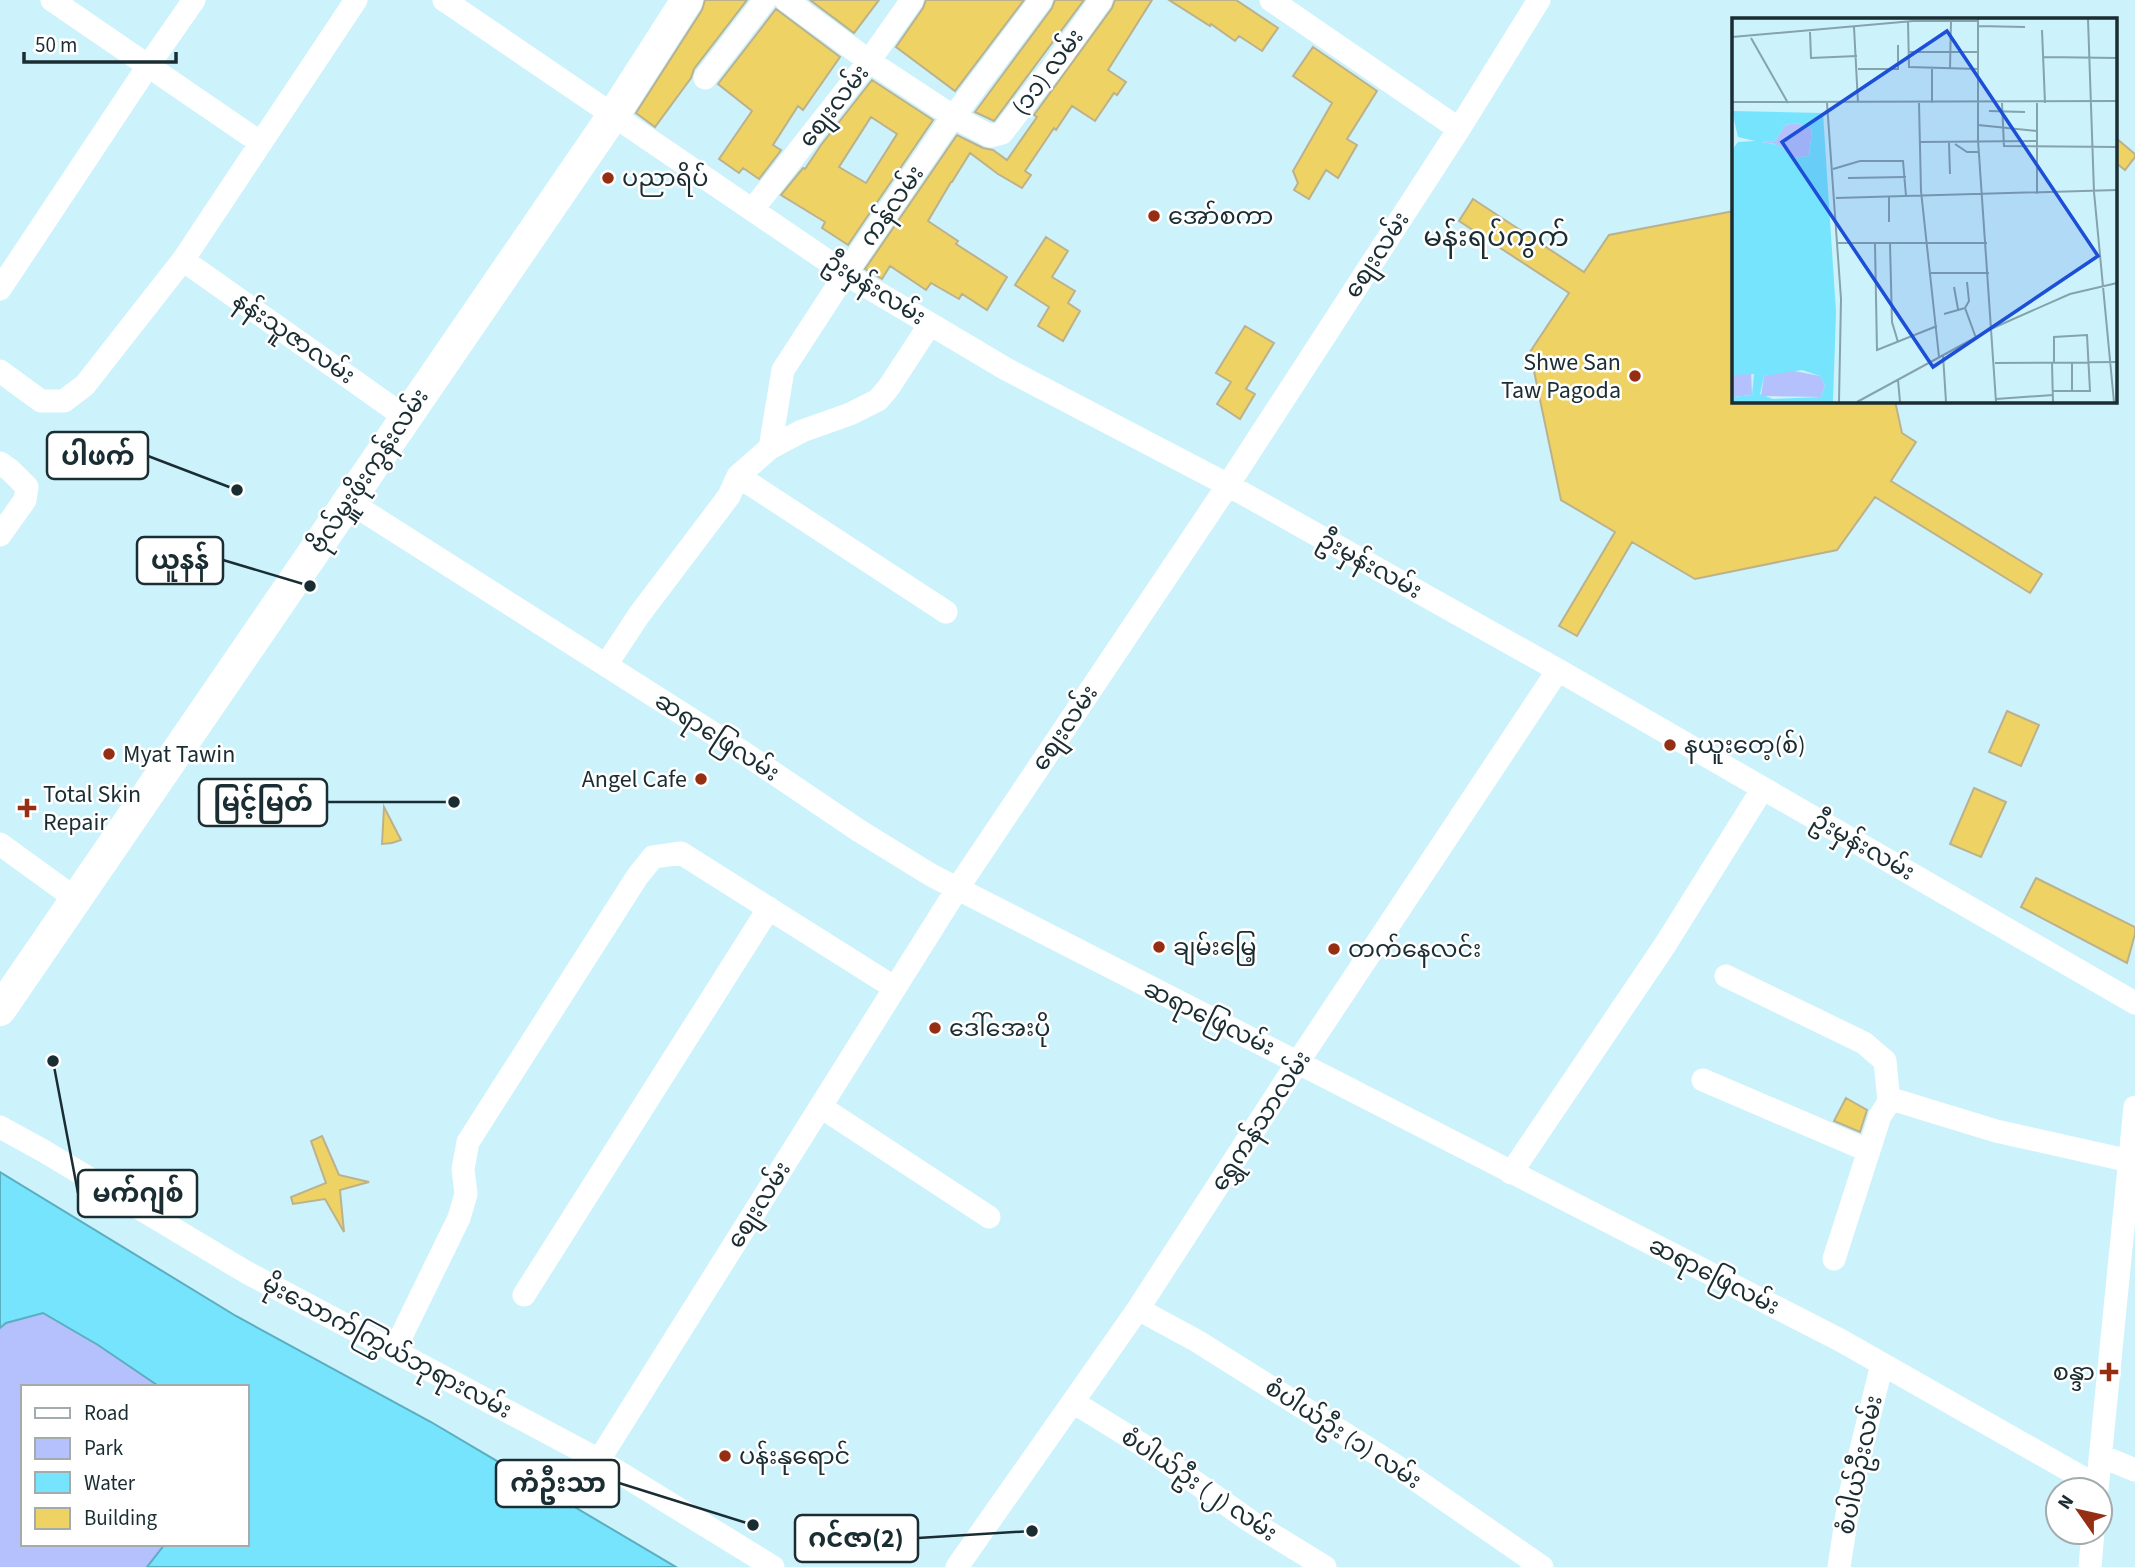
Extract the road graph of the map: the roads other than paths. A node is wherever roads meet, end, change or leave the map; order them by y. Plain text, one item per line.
1 (52, 0) edge
2 (194, 0) edge
3 (356, 0) edge
4 (444, 0) edge
5 (687, 0) edge
6 (765, 0) edge
7 (786, 0) edge
8 (912, 0) edge
9 (1041, 0) edge
10 (1101, 0) edge
11 (1271, 0) edge
12 (1539, 0) edge
13 (869, 61) junction
14 (148, 66) junction
15 (705, 78) dead end
16 (614, 114) junction
17 (954, 117) junction
18 (1459, 129) junction
19 (261, 143) junction
20 (752, 209) junction
21 (183, 260) junction
22 (846, 273) junction
23 (0, 289) edge
24 (930, 324) junction
25 (0, 371) edge
26 (405, 417) junction
27 (770, 448) junction
28 (0, 463) edge
29 (738, 476) junction
30 (1228, 485) junction
31 (348, 501) junction
32 (0, 536) edge
33 (946, 612) dead end
34 (606, 665) junction
35 (1558, 670) junction
36 (1763, 788) junction
37 (0, 844) edge
38 (957, 889) junction
39 (76, 899) junction
40 (769, 908) junction
41 (1726, 976) dead end
42 (895, 988) junction
43 (2135, 1003) edge
44 (0, 1010) edge
45 (1298, 1062) junction
46 (1703, 1080) dead end
47 (1889, 1102) junction
48 (821, 1107) junction
49 (2135, 1107) edge
50 (0, 1127) edge
51 (1869, 1151) junction
52 (2130, 1161) junction
53 (1511, 1173) junction
54 (989, 1217) dead end
55 (1834, 1259) dead end
56 (524, 1295) dead end
57 (1138, 1309) junction
58 (394, 1351) junction
59 (1882, 1364) junction
60 (1073, 1402) junction
61 (2101, 1456) junction
62 (598, 1460) junction
63 (2135, 1470) edge
64 (2076, 1476) edge
65 (2098, 1476) edge
66 (2092, 1546) edge
67 (773, 1567) edge
68 (957, 1567) edge
69 (1325, 1567) edge
70 (1542, 1567) edge
71 (1839, 1567) edge
72 (2090, 1567) edge

1 - 14 street
2 - 14 street
3 - 19 street
4 - 16 street, ဦးမှန်းလမ်း
5 - 16 street, ဗိုလ်မှူးဖိုးကွန်းလမ်း
6 - 15 street
7 - 13 street
8 - 13 street, စျေးလမ်း
9 - 17 street, ကန်လမ်း
10 - 17 street, (၁၁) လမ်း
11 - 18 street
12 - 18 street, စျေးလမ်း
13 - 17 street
13 - 20 street, စျေးလမ်း
14 - 19 street
14 - 23 street
16 - 20 street, ဦးမှန်းလမ်း
16 - 26 street, ဗိုလ်မှူးဖိုးကွန်းလမ်း
17 - 22 street, ကန်လမ်း
18 - 30 street, စျေးလမ်း
19 - 21 street
20 - 22 street, ဦးမှန်းလမ်း
21 - 25 street
21 - 26 street, နန်းသူဇာလမ်း
22 - 24 street, ဦးမှန်းလမ်း
22 - 27 street, ကန်လမ်း
24 - 27 street
24 - 30 street, ဦးမှန်းလမ်း
26 - 31 street, ဗိုလ်မှူးဖိုးကွန်းလမ်း
27 - 29 street
28 - 32 street
29 - 33 street
29 - 34 street
30 - 35 street, ဦးမှန်းလမ်း
30 - 38 street, စျေးလမ်း
31 - 34 street, ဆရာဖြေလမ်း
31 - 39 street, ဗိုလ်မှူးဖိုးကွန်းလမ်း
34 - 38 street, ဆရာဖြေလမ်း
35 - 36 street, ဦးမှန်းလမ်း
35 - 45 street, ‌ရွှေကန်သာလမ်း
36 - 43 street, ဦးမှန်းလမ်း
36 - 53 street
37 - 39 street
38 - 42 street, စျေးလမ်း
38 - 45 street, ဆရာဖြေလမ်း
39 - 44 street, ဗိုလ်မှူးဖိုးကွန်းလမ်း
40 - 42 street
40 - 56 street
40 - 58 street
41 - 47 street
42 - 48 street, စျေးလမ်း
45 - 53 street, ဆရာဖြေလမ်း
45 - 57 street, ‌ရွှေကန်သာလမ်း
46 - 51 street
47 - 51 street
47 - 52 street
48 - 54 street
48 - 62 street, စျေးလမ်း
49 - 52 street
50 - 58 street, မိုးသောက်ကြွယ်ဘုရားလမ်း
51 - 55 street
52 - 61 street
53 - 59 street, ဆရာဖြေလမ်း
57 - 60 street, ‌ရွှေကန်သာလမ်း
57 - 70 street, စံပါယ်ဦး (၁) လမ်း
58 - 62 street, မိုးသောက်ကြွယ်ဘုရားလမ်း
59 - 64 street, ဆရာဖြေလမ်း
59 - 71 street, စံပါယ်ဦးလမ်း
60 - 68 street, ‌ရွှေကန်သာလမ်း
60 - 69 street, စံပါယ်ဦး (၂) လမ်း
61 - 63 street
61 - 65 street
62 - 67 street, မိုးသောက်ကြွယ်ဘုရားလမ်း
66 - 72 street

